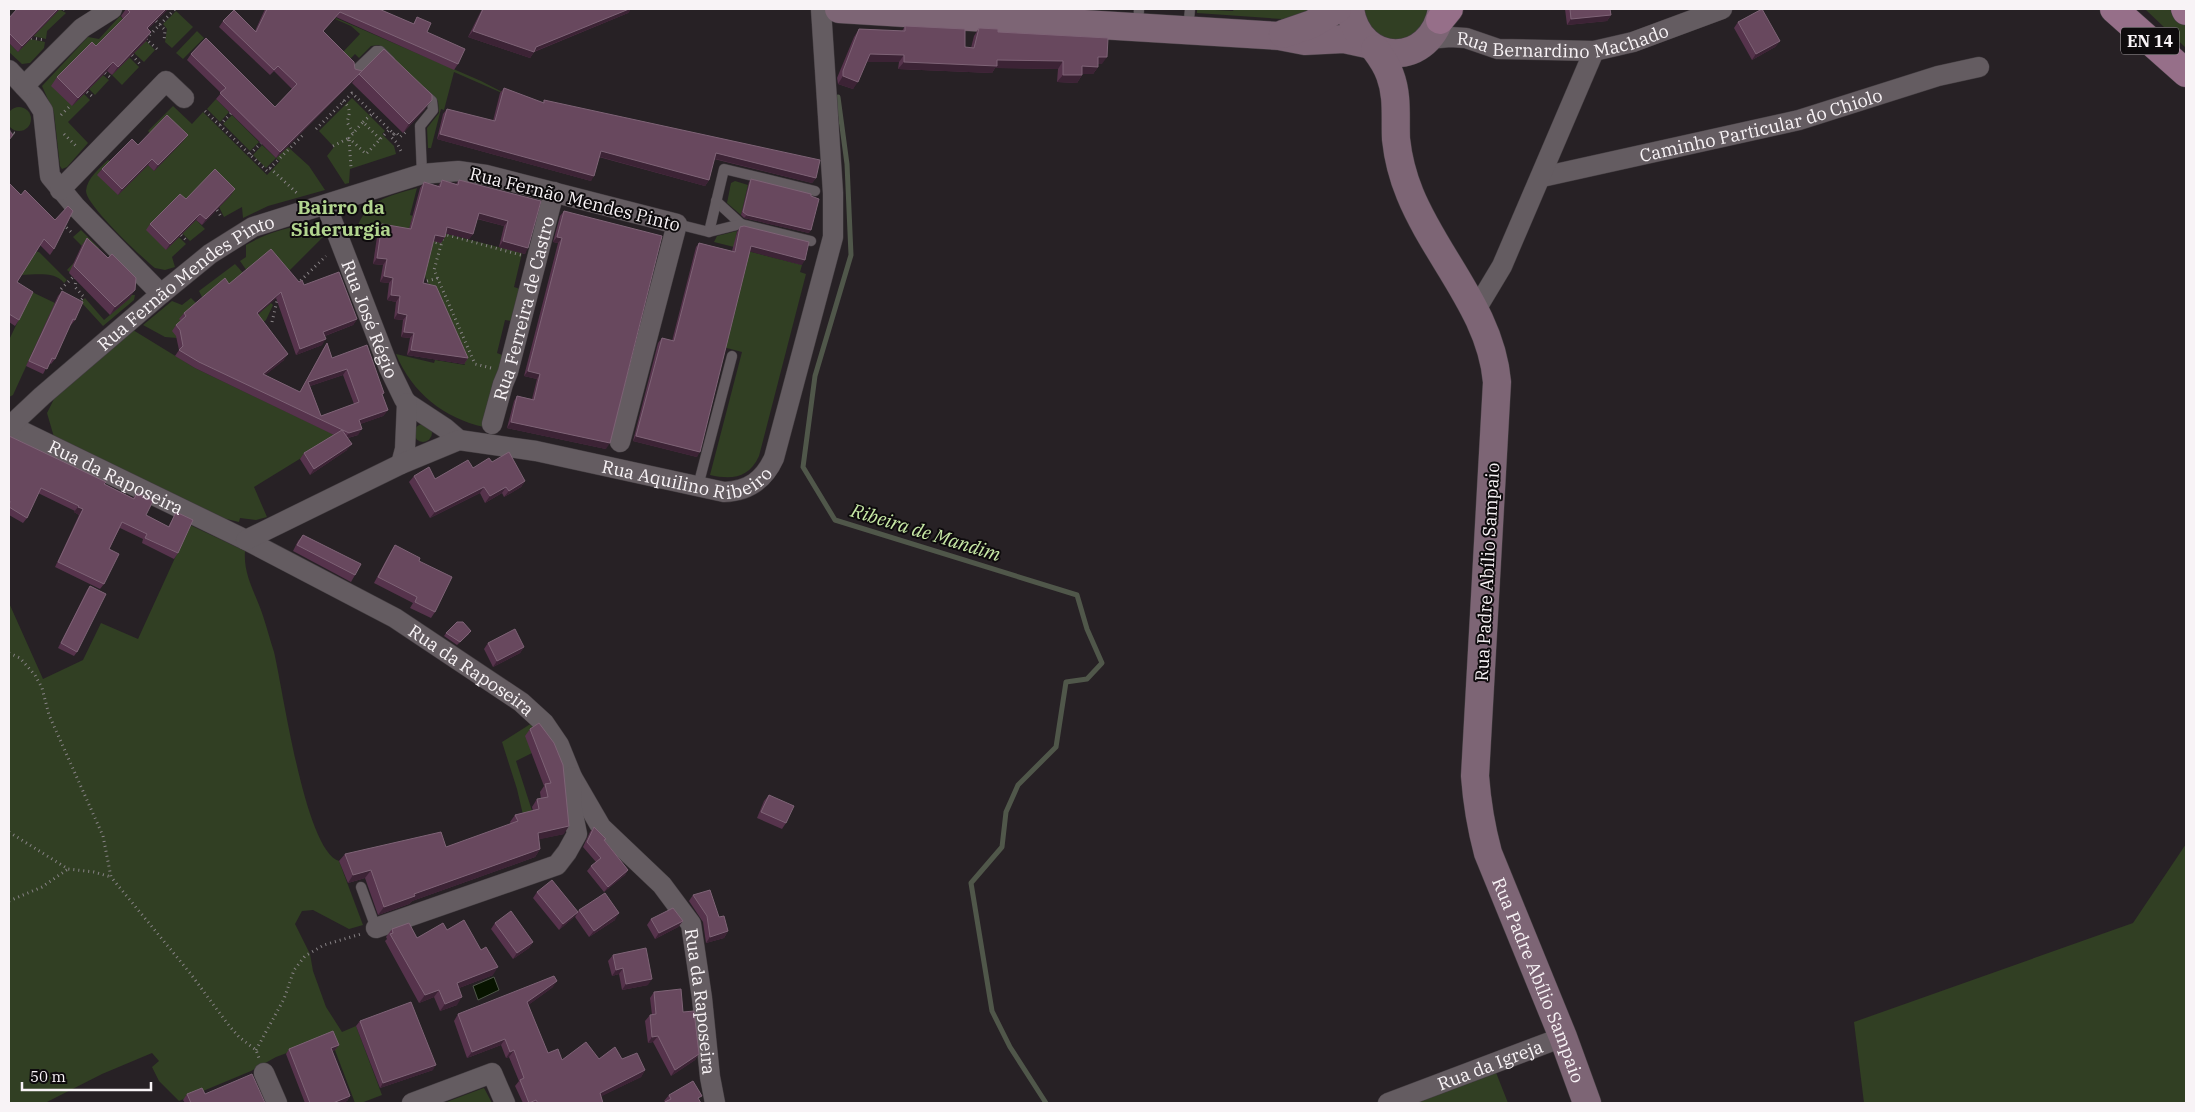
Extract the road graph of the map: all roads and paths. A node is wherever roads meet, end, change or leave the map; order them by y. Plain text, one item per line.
1 (112, 9) edge
2 (175, 9) edge
3 (821, 9) edge
4 (839, 9) edge
5 (1337, 9) edge
6 (1350, 9) edge
7 (1722, 9) edge
8 (2114, 9) edge
9 (2129, 9) edge
10 (999, 14) edge
11 (1138, 18) edge
12 (1189, 20) edge
13 (156, 21) edge
14 (160, 25) junction
15 (1436, 25) edge
16 (1279, 36) junction
17 (31, 38) edge
18 (45, 40) dead end
19 (164, 42) dead end
20 (1371, 46) junction
21 (156, 49) dead end
22 (1594, 51) junction
23 (132, 55) edge
24 (142, 65) dead end
25 (1979, 67) dead end
26 (2186, 69) edge
27 (9, 70) edge
28 (356, 70) edge
29 (400, 70) edge
30 (105, 72) edge
31 (2186, 73) edge
32 (111, 78) edge
33 (412, 83) edge
34 (24, 86) junction
35 (87, 92) edge
36 (93, 98) dead end
37 (184, 98) dead end
38 (1396, 99) junction
39 (343, 101) junction
40 (205, 111) dead end
41 (231, 113) edge
42 (373, 113) junction
43 (363, 122) junction
44 (220, 125) junction
45 (316, 129) dead end
46 (389, 130) junction
47 (406, 131) edge
48 (9, 133) edge
49 (62, 133) dead end
50 (353, 133) junction
51 (16, 134) dead end
52 (304, 134) edge
53 (394, 134) junction
54 (349, 138) junction
55 (380, 139) junction
56 (261, 143) edge
57 (334, 146) dead end
58 (81, 151) dead end
59 (402, 152) dead end
60 (250, 154) junction
61 (270, 168) junction
62 (352, 168) dead end
63 (422, 174) junction
64 (1542, 177) junction
65 (60, 190) junction
66 (815, 191) dead end
67 (554, 192) junction
68 (301, 197) dead end
69 (716, 201) junction
70 (326, 205) junction
71 (217, 210) edge
72 (222, 218) dead end
73 (58, 220) edge
74 (677, 224) junction
75 (741, 224) junction
76 (709, 232) junction
77 (73, 234) dead end
78 (180, 235) edge
79 (431, 241) edge
80 (811, 241) edge
81 (188, 242) dead end
82 (441, 244) junction
83 (331, 252) dead end
84 (521, 255) edge
85 (429, 269) edge
86 (434, 270) junction
87 (438, 278) junction
88 (427, 281) edge
89 (294, 286) edge
90 (61, 289) edge
91 (161, 294) junction
92 (282, 296) edge
93 (447, 299) junction
94 (442, 301) edge
95 (77, 304) edge
96 (450, 307) junction
97 (446, 309) edge
98 (1475, 311) junction
99 (272, 322) dead end
100 (464, 340) junction
101 (456, 344) edge
102 (732, 356) dead end
103 (508, 372) junction
104 (407, 403) junction
105 (492, 424) dead end
106 (10, 426) edge
107 (459, 440) junction
108 (620, 442) dead end
109 (401, 464) junction
110 (698, 486) junction
111 (246, 540) junction
112 (9, 653) edge
113 (572, 778) junction
114 (9, 832) edge
115 (68, 869) junction
116 (111, 876) junction
117 (360, 887) dead end
118 (9, 901) edge
119 (376, 928) junction
120 (1562, 1036) junction
121 (256, 1050) junction
122 (264, 1073) joint
123 (278, 1103) edge
124 (412, 1103) edge
125 (504, 1103) edge
126 (715, 1103) edge
127 (1388, 1103) edge
128 (1587, 1103) edge

1 - 34 street
2 - 14 path
3 - 110 street, Rua Aquilino Ribeiro
4 - 10 street
5 - 16 street
6 - 20 street
7 - 22 street, Rua Bernardino Machado
8 - 31 main road, EN 14
9 - 26 main road, EN 14
10 - 11 street
11 - 12 street
12 - 16 street
13 - 14 path
14 - 19 path
14 - 21 path
15 - 20 street
15 - 22 street, Rua Bernardino Machado
15 - 38 street
16 - 20 street
17 - 18 path
20 - 38 street
22 - 64 street
23 - 24 path
25 - 64 street, Caminho Particular do Chiolo
27 - 34 street
28 - 29 lane
30 - 32 path
33 - 63 lane
34 - 65 street
35 - 36 path
37 - 65 street
38 - 98 street, Rua Padre Abílio Sampaio
39 - 42 path
39 - 45 path
39 - 50 path
40 - 44 path
41 - 44 path
42 - 43 path
42 - 46 path
43 - 50 path
43 - 55 path
44 - 60 path
46 - 53 path
46 - 55 path
47 - 53 path
48 - 51 path
49 - 58 path
50 - 54 path
52 - 61 path
53 - 59 path
54 - 55 path
54 - 57 path
54 - 62 path
56 - 60 path
60 - 61 path
61 - 68 path
63 - 67 street, Rua Fernão Mendes Pinto
63 - 70 street, Rua Fernão Mendes Pinto
64 - 98 street
65 - 91 street
66 - 69 lane
67 - 74 street, Rua Fernão Mendes Pinto
67 - 103 street, Rua Ferreira de Castro
69 - 75 lane, Rua Fernão Mendes Pinto
69 - 76 lane
70 - 91 street, Rua Fernão Mendes Pinto
70 - 104 street, Rua José Régio
71 - 72 path
73 - 77 path
74 - 76 lane, Rua Fernão Mendes Pinto
74 - 108 street
75 - 76 lane, Rua Fernão Mendes Pinto
75 - 80 lane, Rua Fernão Mendes Pinto
78 - 81 path
79 - 82 path
82 - 84 path
82 - 86 path
83 - 89 path
85 - 86 path
86 - 87 path
87 - 88 path
87 - 93 path
90 - 95 path
91 - 106 street, Rua Fernão Mendes Pinto
92 - 99 path
93 - 94 path
93 - 96 path
96 - 97 path
96 - 100 path
98 - 120 street, Rua Padre Abílio Sampaio
100 - 101 path
100 - 103 path
102 - 110 lane
103 - 105 street, Rua Ferreira de Castro
104 - 107 street, Rua José Régio
104 - 109 street, Rua José Régio
106 - 111 street, Rua da Raposeira
107 - 109 street
107 - 110 street, Rua Aquilino Ribeiro
109 - 111 street
111 - 113 street, Rua da Raposeira
112 - 116 path
113 - 119 street
113 - 126 street, Rua da Raposeira
114 - 115 path
115 - 116 path
115 - 118 path
116 - 121 path
117 - 119 lane
119 - 121 path
120 - 127 street, Rua da Igreja
120 - 128 street, Rua Padre Abílio Sampaio
121 - 122 path
122 - 123 street
124 - 125 street

